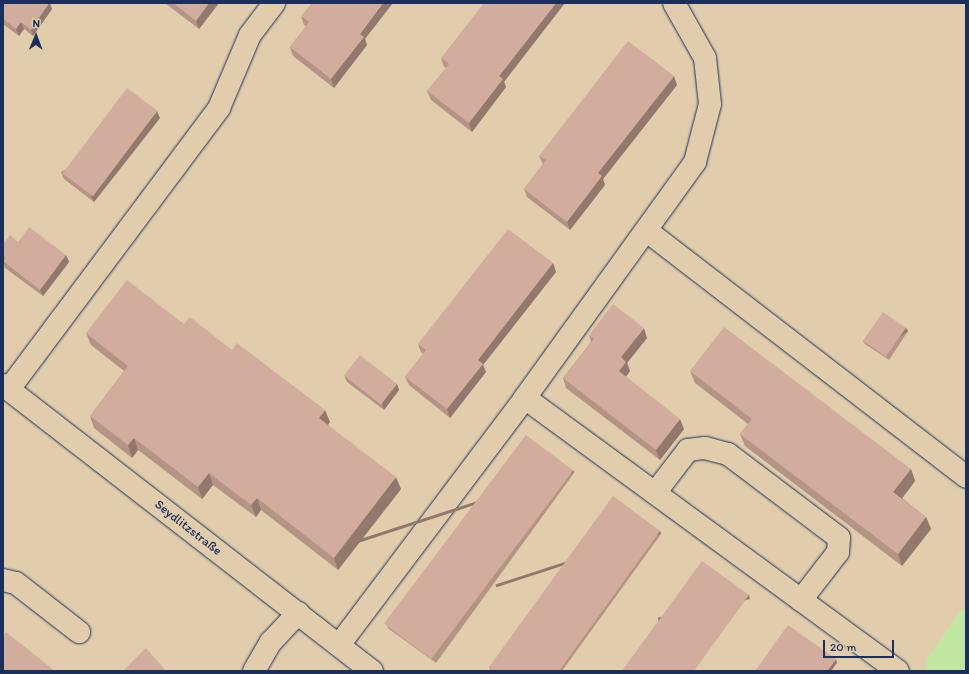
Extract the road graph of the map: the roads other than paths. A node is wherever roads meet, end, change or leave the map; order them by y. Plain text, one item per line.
1 (274, 3) edge
2 (674, 3) edge
3 (647, 232) junction
4 (6, 387) edge
5 (525, 398) junction
6 (966, 477) edge
7 (655, 493) junction
8 (3, 580) edge
9 (801, 600) junction
10 (298, 613) junction
11 (79, 632) dead end
12 (339, 645) junction
13 (254, 671) edge
14 (372, 671) edge
15 (898, 671) edge

1 - 4 street
2 - 3 street
3 - 5 street
3 - 6 street
4 - 10 street, Seydlitzstraße
5 - 7 street
5 - 12 street
7 - 9 street
7 - 9 street
8 - 11 street
9 - 15 street
10 - 12 street, Seydlitzstraße
10 - 13 street
12 - 14 street, Seydlitzstraße

